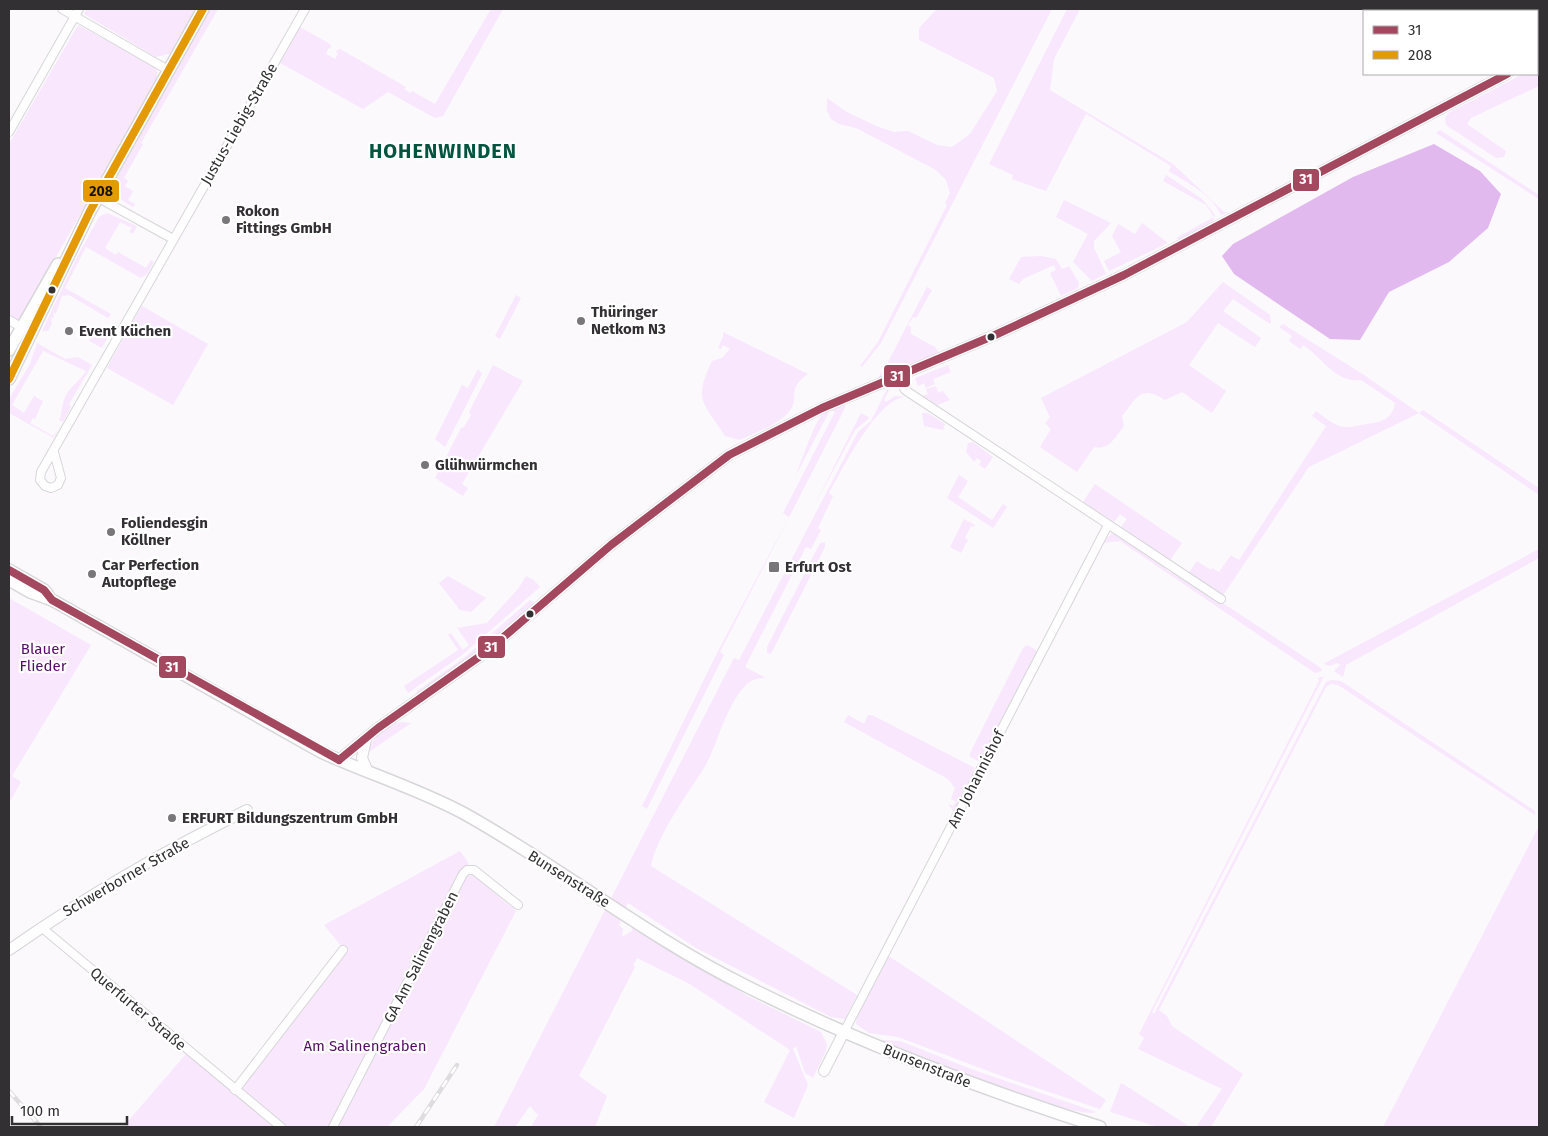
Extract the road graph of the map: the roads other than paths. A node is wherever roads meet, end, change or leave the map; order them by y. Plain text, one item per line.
1 (62, 9) edge
2 (203, 9) edge
3 (305, 9) edge
4 (77, 12) edge
5 (168, 70) junction
6 (1505, 75) edge
7 (9, 132) edge
8 (97, 197) junction
9 (173, 239) junction
10 (9, 320) edge
11 (26, 330) junction
12 (9, 350) edge
13 (897, 377) junction
14 (9, 379) edge
15 (54, 452) dead end
16 (1108, 525) junction
17 (9, 570) edge
18 (9, 580) edge
19 (1221, 599) dead end
20 (52, 600) junction
21 (366, 738) junction
22 (339, 760) junction
23 (368, 772) junction
24 (247, 810) dead end
25 (518, 905) dead end
26 (41, 927) junction
27 (9, 950) edge
28 (343, 950) dead end
29 (844, 1032) junction
30 (824, 1071) dead end
31 (236, 1090) junction
32 (281, 1127) edge
33 (333, 1127) edge
34 (1100, 1127) edge

1 - 4 street
2 - 5 main road
3 - 9 street, Justus-Liebig-Straße
4 - 5 street
4 - 7 street
5 - 8 main road
6 - 13 street
8 - 9 street
8 - 11 main road
9 - 15 street, Justus-Liebig-Straße
10 - 11 street
11 - 12 main road
11 - 14 main road
13 - 16 street
13 - 21 street
16 - 19 street
16 - 29 street, Am Johannishof
17 - 20 main road, Bunsenstraße
18 - 20 main road, Bunsenstraße
20 - 22 main road, Bunsenstraße
21 - 22 street
21 - 23 street
22 - 23 main road, Bunsenstraße
23 - 29 main road, Bunsenstraße
24 - 26 street, Schwerborner Straße
25 - 33 street, GA Am Salinengraben
26 - 27 street, Schwerborner Straße
26 - 31 street, Querfurter Straße
28 - 31 street
29 - 30 street
29 - 34 main road, Bunsenstraße
31 - 32 street

